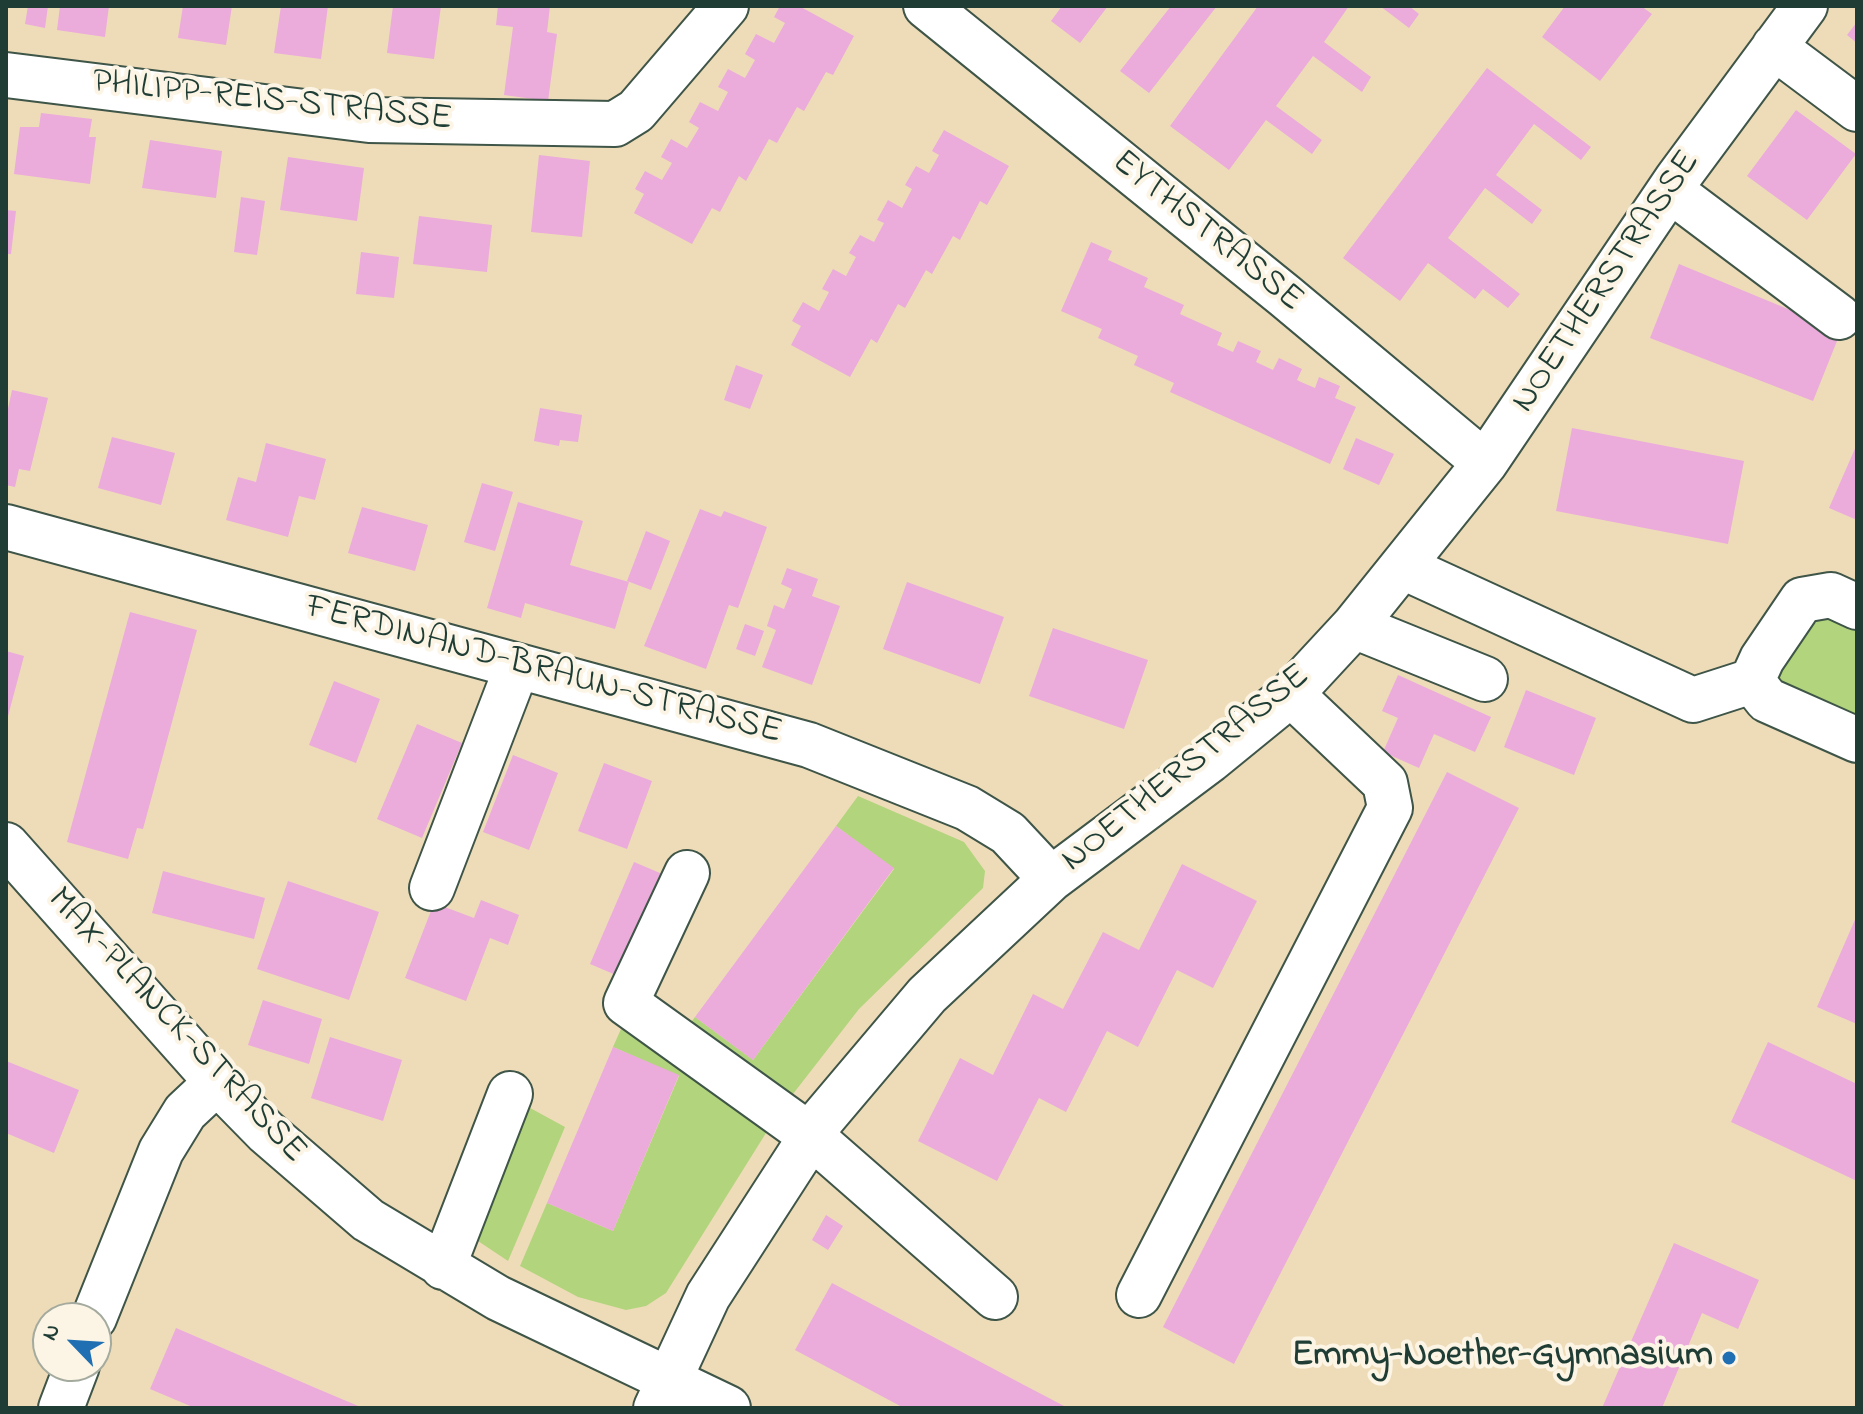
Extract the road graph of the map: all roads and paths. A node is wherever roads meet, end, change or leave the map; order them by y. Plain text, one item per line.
1 (726, 6) edge
2 (926, 6) edge
3 (1805, 6) edge
4 (1774, 47) junction
5 (6, 75) edge
6 (1857, 109) edge
7 (1670, 190) junction
8 (1839, 317) dead end
9 (1485, 463) junction
10 (6, 527) edge
11 (1403, 567) junction
12 (1857, 607) edge
13 (1354, 626) junction
14 (517, 667) junction
15 (1485, 679) dead end
16 (1752, 681) junction
17 (1291, 694) junction
18 (1857, 740) edge
19 (6, 845) edge
20 (687, 873) dead end
21 (1051, 879) junction
22 (432, 888) dead end
23 (217, 1082) junction
24 (510, 1094) dead end
25 (811, 1136) junction
26 (443, 1267) junction
27 (1139, 1295) dead end
28 (995, 1297) dead end
29 (100, 1302) edge
30 (71, 1382) edge
31 (663, 1394) edge
32 (61, 1408) edge
33 (728, 1408) edge

1 - 5 street, PHILIPP-REIS-STRASSE
2 - 9 street, EYTHSTRASSE
3 - 4 street, NOETHERSTRASSE
4 - 6 street
4 - 7 street, NOETHERSTRASSE
7 - 8 street
7 - 9 street, NOETHERSTRASSE
9 - 11 street, NOETHERSTRASSE
10 - 14 street, FERDINAND-BRAUN-STRASSE
11 - 13 street, NOETHERSTRASSE
11 - 16 street
12 - 16 street
13 - 15 street
13 - 17 street, NOETHERSTRASSE
14 - 21 street, FERDINAND-BRAUN-STRASSE
14 - 22 street
16 - 18 street
17 - 21 street, NOETHERSTRASSE
17 - 27 street
19 - 23 street, MAX-PLANCK-STRASSE
20 - 25 street
21 - 25 street, NOETHERSTRASSE
23 - 26 street, MAX-PLANCK-STRASSE
23 - 29 street
24 - 26 street
25 - 28 street
25 - 31 street, NOETHERSTRASSE
26 - 31 street, MAX-PLANCK-STRASSE
30 - 32 street
31 - 33 street, MAX-PLANCK-STRASSE

